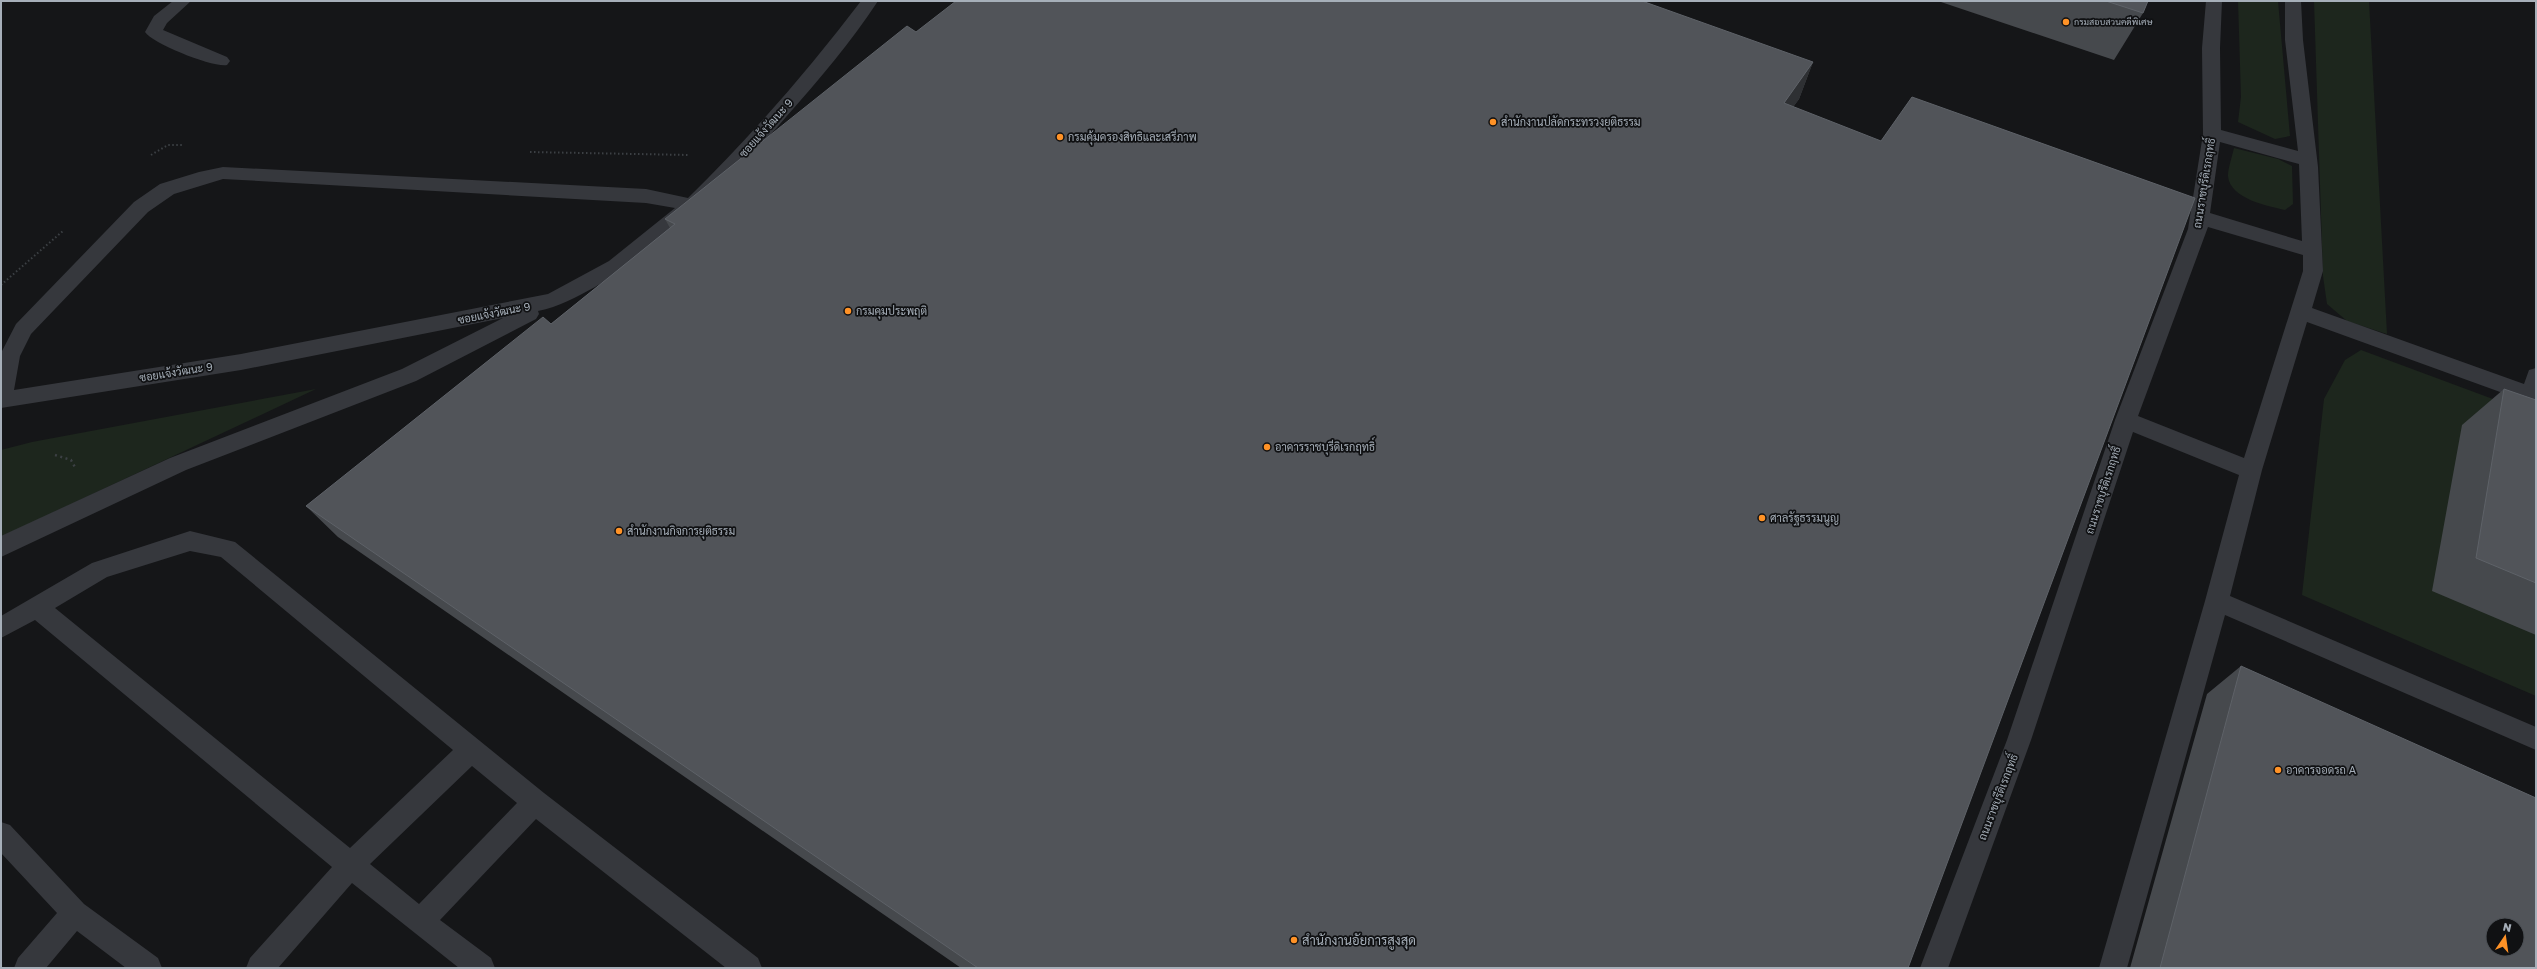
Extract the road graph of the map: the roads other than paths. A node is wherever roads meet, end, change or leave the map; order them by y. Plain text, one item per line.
1 (183, 1) edge
2 (870, 1) edge
3 (2214, 1) edge
4 (2293, 1) edge
5 (222, 60) dead end
6 (2212, 134) junction
7 (2308, 160) junction
8 (692, 205) junction
9 (2199, 217) junction
10 (2312, 251) junction
11 (553, 301) junction
12 (2301, 312) junction
13 (2535, 390) edge
14 (1, 400) edge
15 (2126, 420) junction
16 (2251, 470) junction
17 (1, 547) edge
18 (2217, 601) junction
19 (36, 606) junction
20 (1, 628) edge
21 (2536, 739) edge
22 (471, 750) junction
23 (535, 802) junction
24 (1, 834) edge
25 (351, 865) junction
26 (75, 913) junction
27 (420, 922) junction
28 (28, 968) edge
29 (148, 968) edge
30 (260, 968) edge
31 (481, 968) edge
32 (748, 968) edge
33 (1934, 968) edge
34 (2113, 968) edge

1 - 5 street
2 - 8 street, ซอยแจ้งวัฒนะ 9
3 - 6 street, ถนนราชบุรีดิเรกฤทธิ์
4 - 7 street
6 - 7 street
6 - 9 street, ถนนราชบุรีดิเรกฤทธิ์
7 - 10 street
8 - 11 street, ซอยแจ้งวัฒนะ 9
8 - 14 street
9 - 10 street
9 - 15 street, ถนนราชบุรีดิเรกฤทธิ์
10 - 12 street
11 - 14 street, ซอยแจ้งวัฒนะ 9
11 - 17 street
12 - 13 street
12 - 16 street
15 - 16 street
15 - 33 street, ถนนราชบุรีดิเรกฤทธิ์
16 - 18 street
18 - 21 street
18 - 34 street
19 - 20 street
19 - 22 street
19 - 25 street
22 - 23 street
22 - 25 street
23 - 27 street
23 - 32 street
24 - 26 street
25 - 27 street
25 - 30 street
26 - 28 street
26 - 29 street
27 - 31 street

